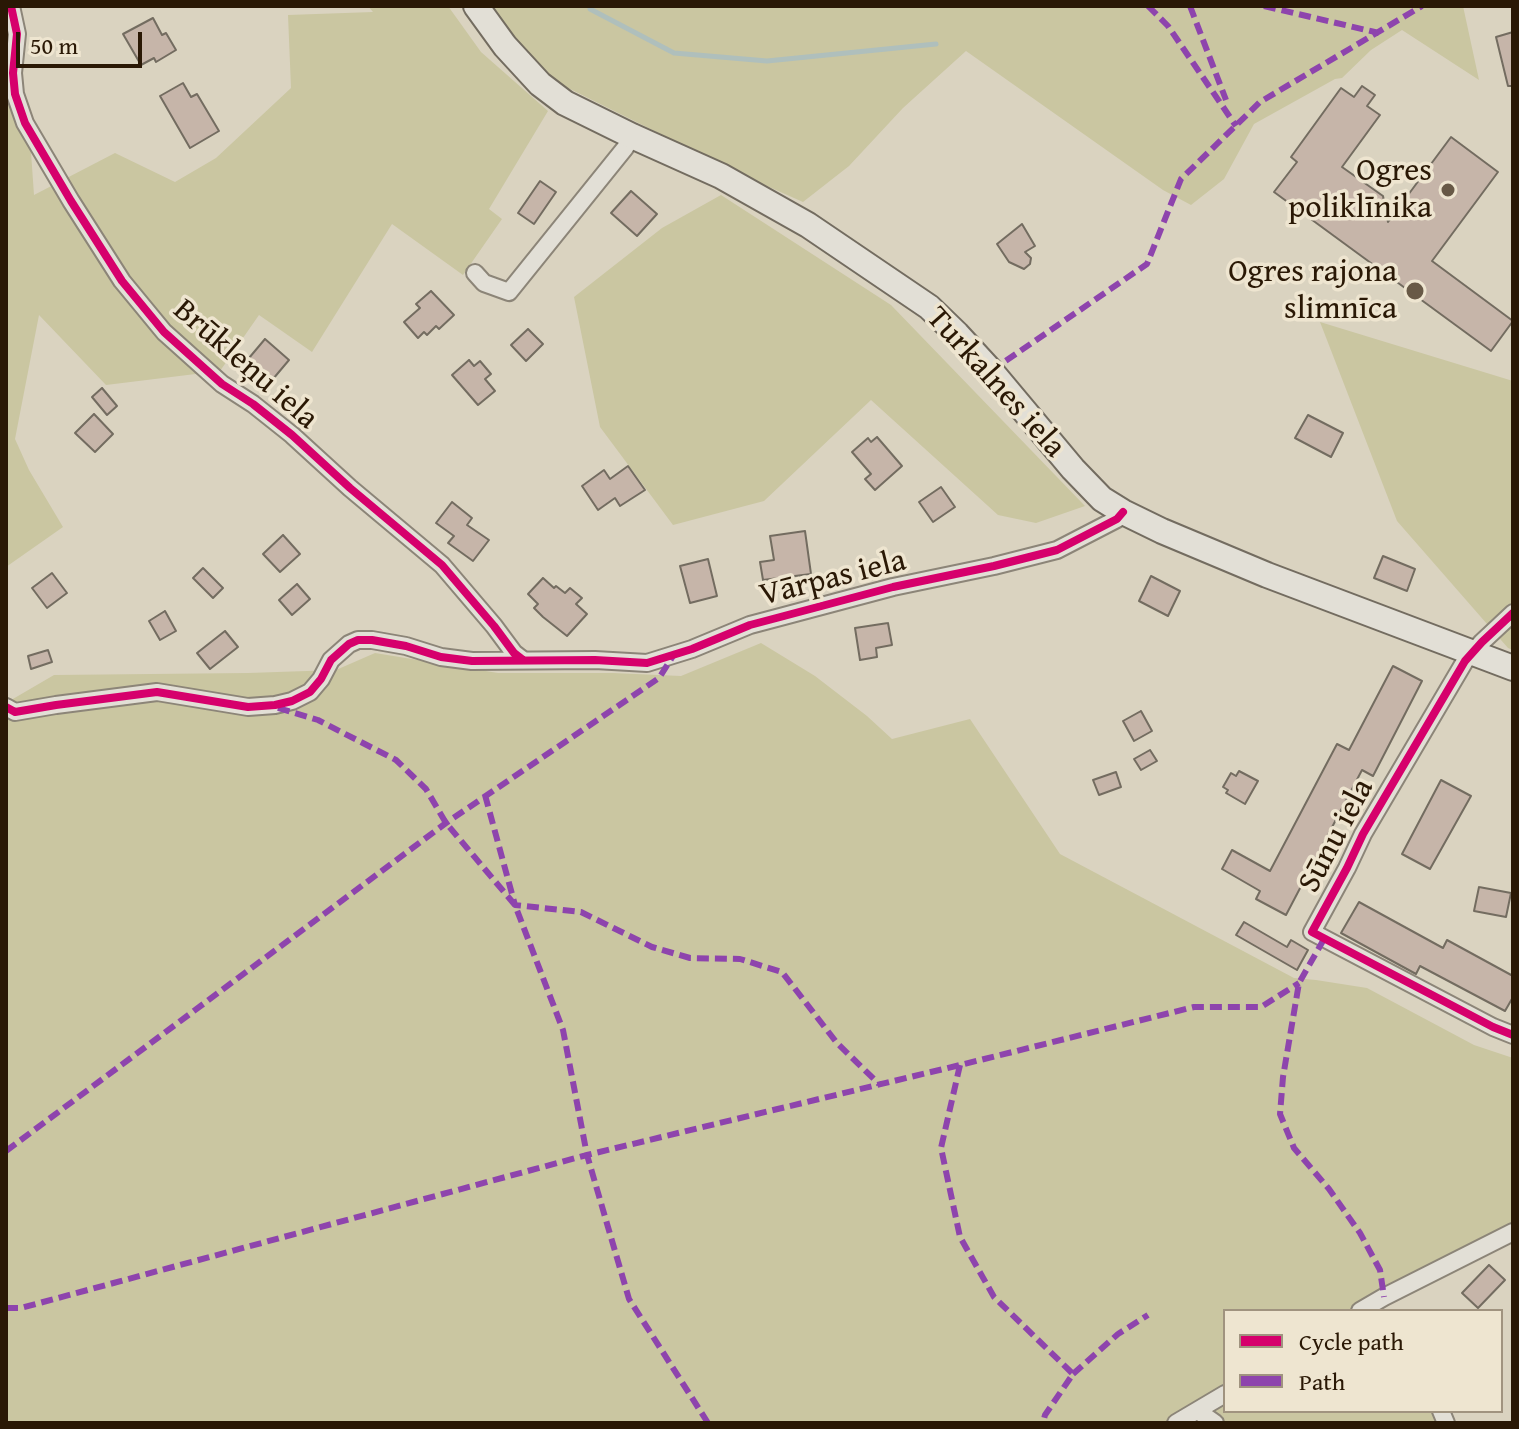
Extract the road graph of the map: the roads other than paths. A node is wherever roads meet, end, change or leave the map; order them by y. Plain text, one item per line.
1 (11, 6) edge
2 (476, 6) edge
3 (632, 136) junction
4 (475, 273) dead end
5 (1123, 512) junction
6 (1513, 613) edge
7 (1472, 653) junction
8 (523, 660) junction
9 (1513, 668) edge
10 (6, 707) edge
11 (1513, 1035) edge
12 (1513, 1232) edge
13 (1381, 1304) edge
14 (1223, 1395) edge
15 (1198, 1411) junction
16 (1176, 1423) edge
17 (1215, 1423) edge

1 - 8 street, Brūkleņu iela
2 - 3 main road, Turkalnes iela
3 - 4 street
3 - 5 main road, Turkalnes iela
5 - 7 main road, Turkalnes iela
5 - 8 street, Vārpas iela
6 - 7 street
7 - 9 main road, Turkalnes iela
7 - 11 street, Sūnu iela
8 - 10 street, Vārpas iela
12 - 13 street
14 - 15 street
15 - 16 street
15 - 17 street

